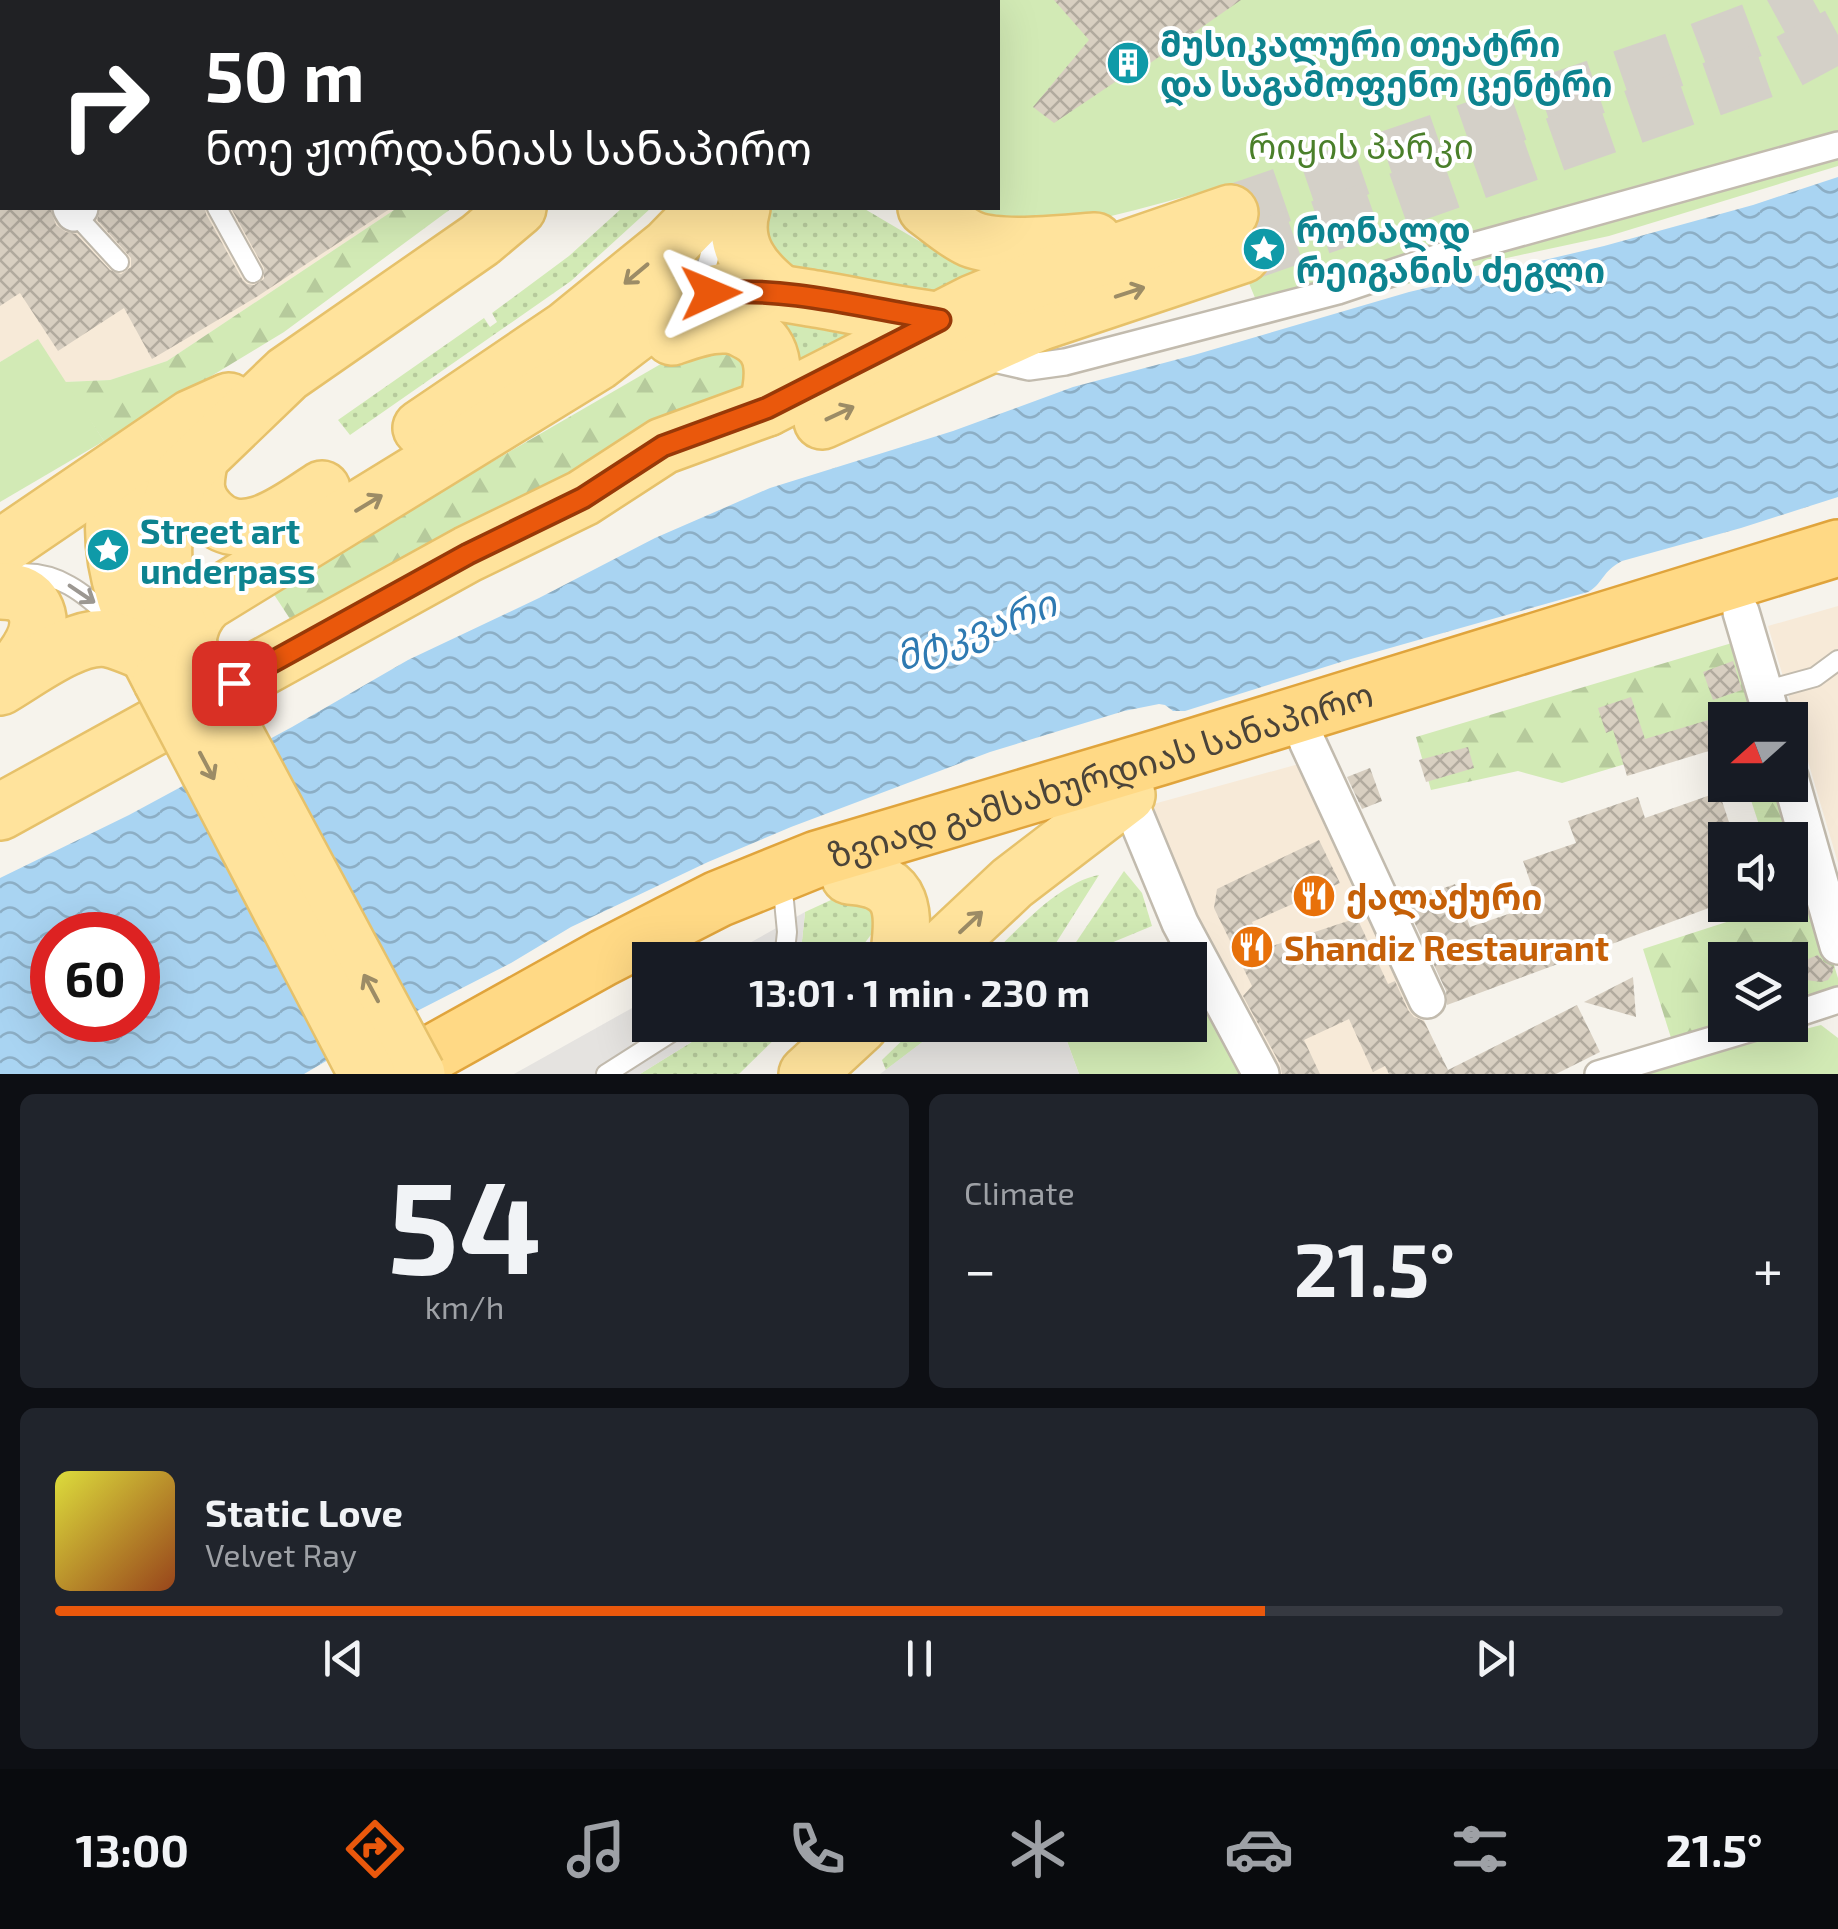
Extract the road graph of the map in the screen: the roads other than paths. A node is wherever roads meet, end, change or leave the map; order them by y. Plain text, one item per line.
1 (1838, 145) edge
2 (76, 210) edge
3 (219, 210) edge
4 (516, 210) edge
5 (704, 210) edge
6 (717, 210) edge
7 (741, 210) edge
8 (929, 210) edge
9 (1163, 235) junction
10 (119, 262) dead end
11 (254, 274) dead end
12 (780, 293) junction
13 (685, 302) junction
14 (955, 337) junction
15 (598, 362) junction
16 (287, 374) junction
17 (767, 408) junction
18 (202, 454) junction
19 (128, 462) junction
20 (583, 498) junction
21 (0, 548) edge
22 (1838, 548) edge
23 (0, 576) edge
24 (1838, 583) edge
25 (0, 591) edge
26 (1741, 612) junction
27 (173, 659) junction
28 (1838, 660) edge
29 (1, 686) edge
30 (1768, 702) edge
31 (1774, 702) edge
32 (1307, 741) junction
33 (1127, 795) junction
34 (1797, 802) edge
35 (0, 812) edge
36 (1015, 814) junction
37 (849, 876) junction
38 (1012, 883) junction
39 (784, 901) junction
40 (696, 942) edge
41 (786, 942) edge
42 (900, 942) edge
43 (949, 942) edge
44 (1838, 946) edge
45 (632, 974) edge
46 (1427, 1000) dead end
47 (1838, 1000) edge
48 (1808, 1010) edge
49 (656, 1042) edge
50 (842, 1042) edge
51 (1709, 1042) edge
52 (1599, 1073) edge
53 (367, 1074) edge
54 (394, 1074) edge
55 (417, 1074) edge
56 (452, 1074) edge
57 (606, 1074) edge
58 (807, 1074) edge
59 (1261, 1074) edge

1 - 14 street
2 - 10 lane
3 - 11 lane
4 - 16 main road
5 -> 18 main road
6 - 13 lane
7 - 12 main road
8 - 9 main road
9 - 14 main road
14 -> 9 main road
12 - 13 main road
12 - 14 main road
13 - 15 main road
14 - 17 main road
20 -> 14 main road
15 - 17 main road
27 -> 15 main road
16 - 18 main road
16 - 19 main road
17 - 20 main road
18 - 27 main road
19 - 21 main road
19 - 27 main road
20 - 35 main road
22 - 36 highway, ზვიად გამსახურდიას სანაპირო
23 -> 27 lane
24 - 26 highway, ზვიად გამსახურდიას სანაპირო
25 - 29 main road
26 - 30 street
26 - 32 highway, ზვიად გამსახურდიას სანაპირო
27 - 29 main road
27 -> 53 main road, bridge
55 -> 27 main road, bridge
28 - 31 lane
32 - 33 highway, ზვიად გამსახურდიას სანაპირო
32 - 46 street
33 - 36 highway, ზვიად გამსახურდიას სანაპირო
33 - 38 main road
33 - 59 street
34 - 44 street
36 - 37 highway, ზვიად გამსახურდიას სანაპირო
36 - 38 main road
36 - 54 highway, ზვიად გამსახურდიას სანაპირო
37 - 39 highway, ზვიად გამსახურდიას სანაპირო
37 - 42 main road
43 -> 38 main road
39 - 40 highway, ზვიად გამსახურდიას სანაპირო
39 - 41 lane
45 - 56 highway
47 - 48 street
49 - 57 lane
50 - 58 main road
51 - 52 street

